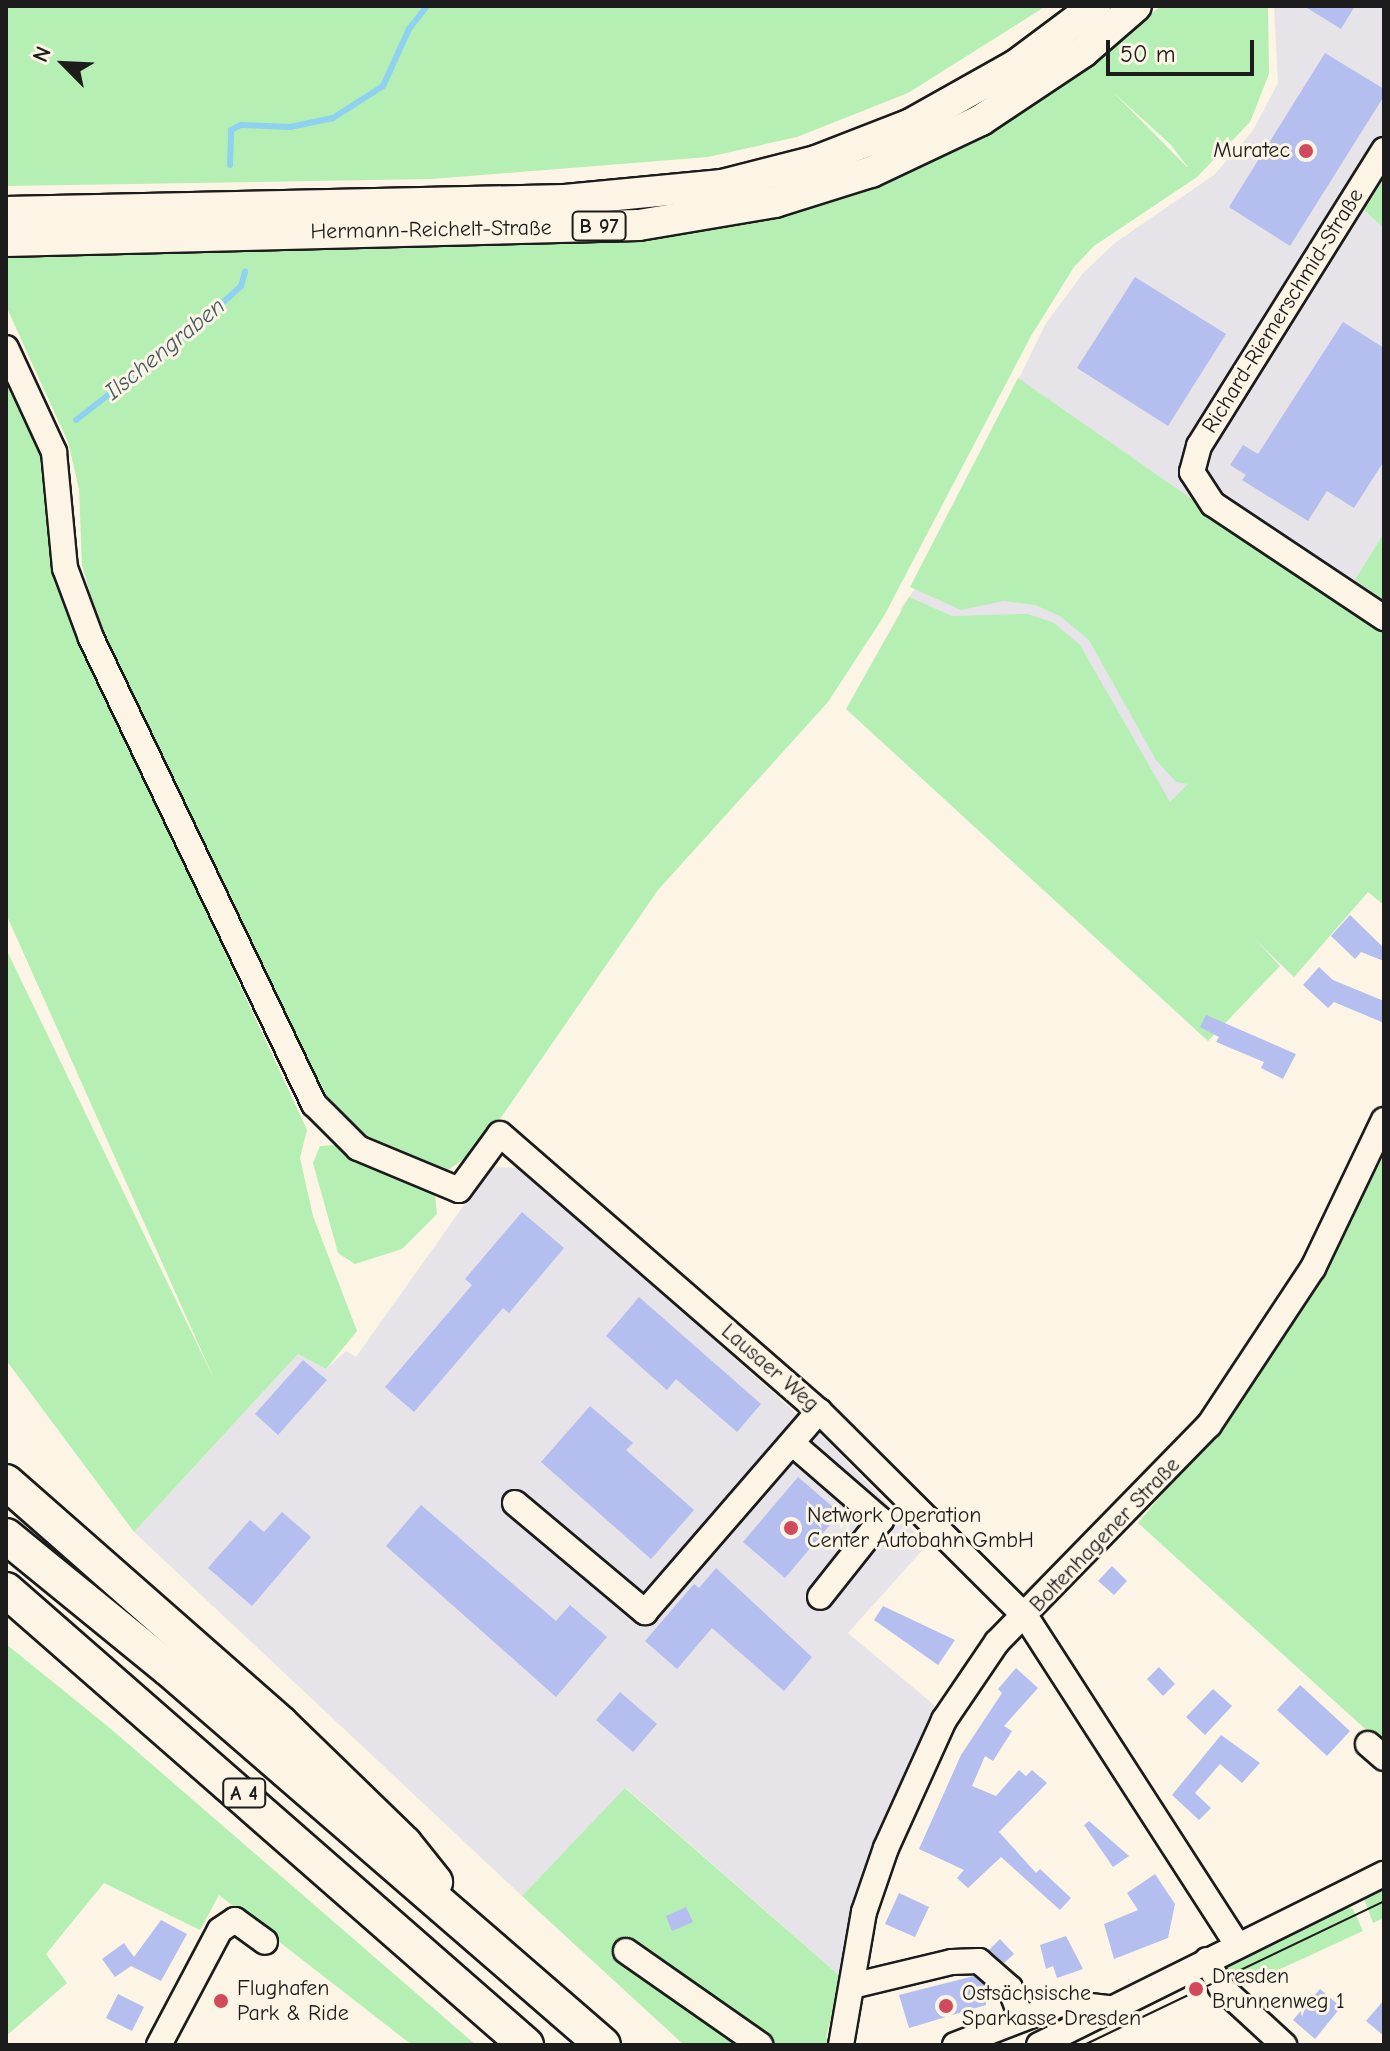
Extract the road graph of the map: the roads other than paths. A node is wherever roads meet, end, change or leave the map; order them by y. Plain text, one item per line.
1 (1095, 6) edge
2 (1136, 6) edge
3 (1384, 150) edge
4 (6, 212) edge
5 (6, 241) edge
6 (6, 348) edge
7 (1384, 618) edge
8 (1384, 1120) edge
9 (819, 1411) junction
10 (792, 1443) junction
11 (6, 1482) edge
12 (515, 1503) dead end
13 (6, 1536) edge
14 (6, 1590) edge
15 (820, 1597) dead end
16 (1026, 1617) junction
17 (1384, 1874) edge
18 (480, 1939) junction
19 (265, 1942) dead end
20 (1237, 1945) junction
21 (626, 1951) dead end
22 (1207, 1960) junction
23 (852, 1986) junction
24 (1108, 2008) junction
25 (1022, 2019) junction
26 (159, 2045) edge
27 (526, 2045) edge
28 (603, 2045) edge
29 (760, 2045) edge
30 (841, 2045) edge
31 (955, 2045) edge
32 (1039, 2045) edge
33 (1284, 2045) edge

1 - 4 main road, Hermann-Reichelt-Straße / B 97
2 - 5 main road, Hermann-Reichelt-Straße / B 97
3 - 7 street, Richard-Riemerschmid-Straße
6 - 9 street, Lausaer Weg
8 - 16 street, Boltenhagener Straße
9 - 10 street
9 - 16 street, Lausaer Weg
10 - 12 street
10 - 15 street
11 - 18 highway
13 - 18 highway, A 4
14 - 27 highway, A 4
16 - 20 street, Boltenhagener Straße
16 - 23 street
17 - 20 street
18 - 28 highway, A 4
19 - 26 street
20 - 22 street
21 - 29 street
22 - 24 street
22 - 33 street
23 - 25 street
23 - 30 street
24 - 25 street
24 - 32 street
25 - 31 street

